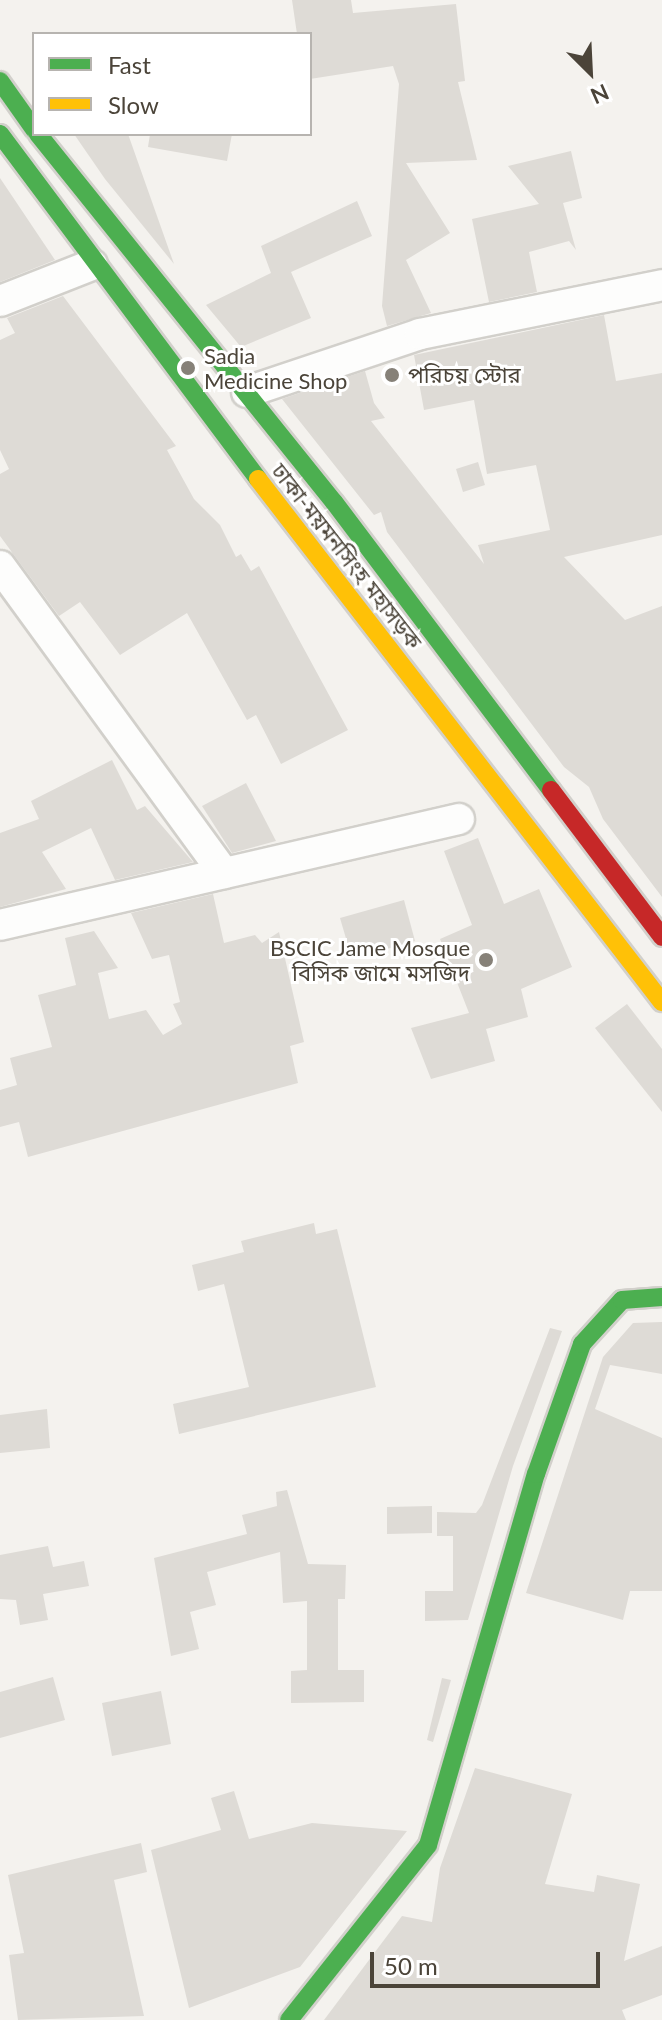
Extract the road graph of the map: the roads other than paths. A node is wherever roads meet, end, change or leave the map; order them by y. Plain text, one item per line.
1 (0, 81) edge
2 (32, 126) edge
3 (0, 134) edge
4 (40, 136) edge
5 (92, 265) junction
6 (662, 285) edge
7 (0, 301) edge
8 (247, 392) junction
9 (0, 566) edge
10 (459, 819) dead end
11 (224, 873) junction
12 (0, 925) edge
13 (662, 937) edge
14 (662, 1002) edge
15 (662, 1297) edge
16 (289, 2020) edge

1 - 2 main road
3 - 5 main road, ঢাকা-ময়মনসিংহ মহাসড়ক
4 - 8 main road, ঢাকা-ময়মনসিংহ মহাসড়ক
5 - 7 street
5 - 14 main road, ঢাকা-ময়মনসিংহ মহাসড়ক
6 - 8 street
8 - 13 main road, ঢাকা-ময়মনসিংহ মহাসড়ক
9 - 11 street
10 - 11 street
11 - 12 street
15 - 16 main road

